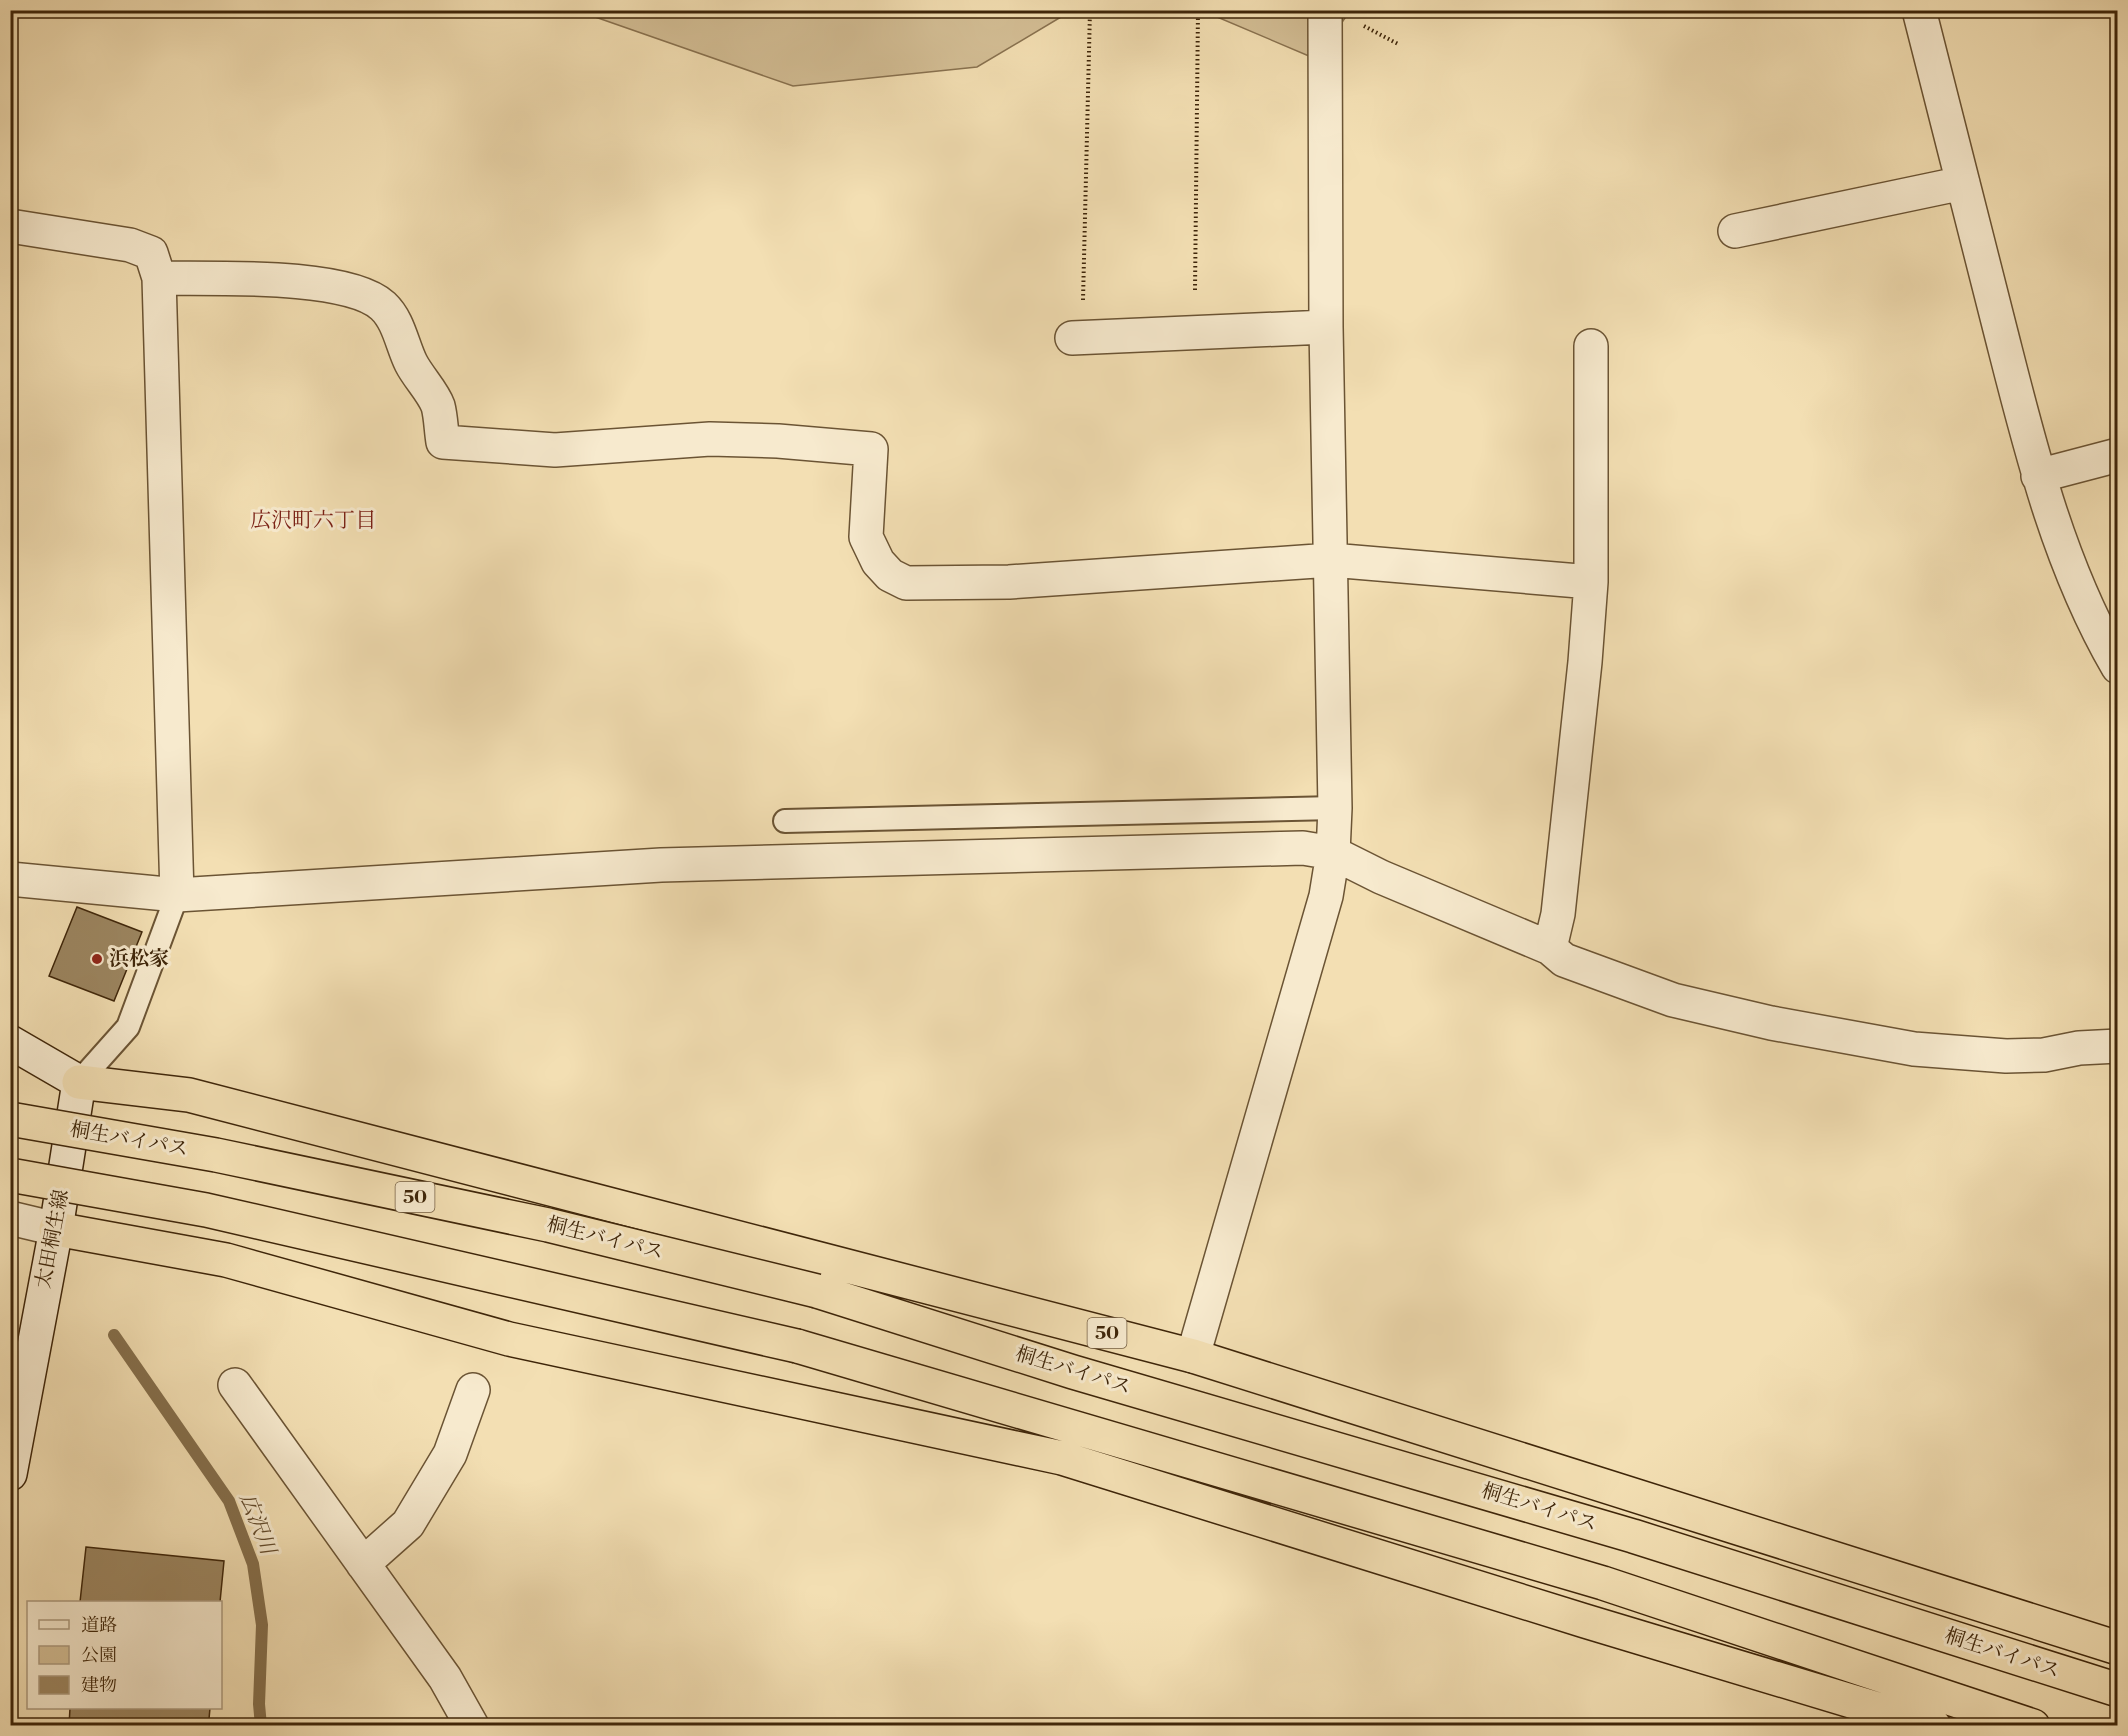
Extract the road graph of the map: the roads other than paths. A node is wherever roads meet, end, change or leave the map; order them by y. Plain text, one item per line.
1 (1325, 10) edge
2 (1918, 10) edge
3 (1963, 183) junction
4 (10, 226) edge
5 (1735, 231) dead end
6 (159, 278) junction
7 (1326, 327) junction
8 (1072, 338) dead end
9 (1591, 346) dead end
10 (2118, 455) edge
11 (2038, 476) junction
12 (1331, 560) junction
13 (1591, 582) junction
14 (2118, 667) edge
15 (1335, 808) junction
16 (785, 821) dead end
17 (1333, 853) junction
18 (10, 879) edge
19 (177, 895) junction
20 (1550, 948) junction
21 (10, 1042) edge
22 (2118, 1046) edge
23 (79, 1082) junction
24 (10, 1119) edge
25 (10, 1175) edge
26 (10, 1218) edge
27 (56, 1229) junction
28 (1193, 1356) junction
29 (235, 1385) dead end
30 (473, 1390) dead end
31 (10, 1474) edge
32 (363, 1564) junction
33 (2118, 1648) edge
34 (2118, 1690) edge
35 (472, 1725) edge
36 (1934, 1725) edge
37 (2032, 1725) edge

1 - 7 street
2 - 3 street
3 - 5 street
3 - 11 street
4 - 6 street
6 - 12 street
6 - 19 street
7 - 8 street
7 - 12 street
9 - 13 street
10 - 11 street
11 - 14 street
12 - 13 street
12 - 15 street
13 - 20 street
15 - 16 lane
15 - 17 street
17 - 19 street
17 - 20 street
17 - 28 street
18 - 19 street
19 - 23 lane
20 - 22 street
21 - 23 street
23 - 27 street, 太田桐生線
23 - 28 highway, 50
24 - 34 highway, 桐生バイパス / 50, bridge
25 - 37 highway, bridge
26 - 27 street
27 - 31 street, 太田桐生線
27 - 36 highway
28 - 33 highway, 50
29 - 32 street
30 - 32 street
32 - 35 street

